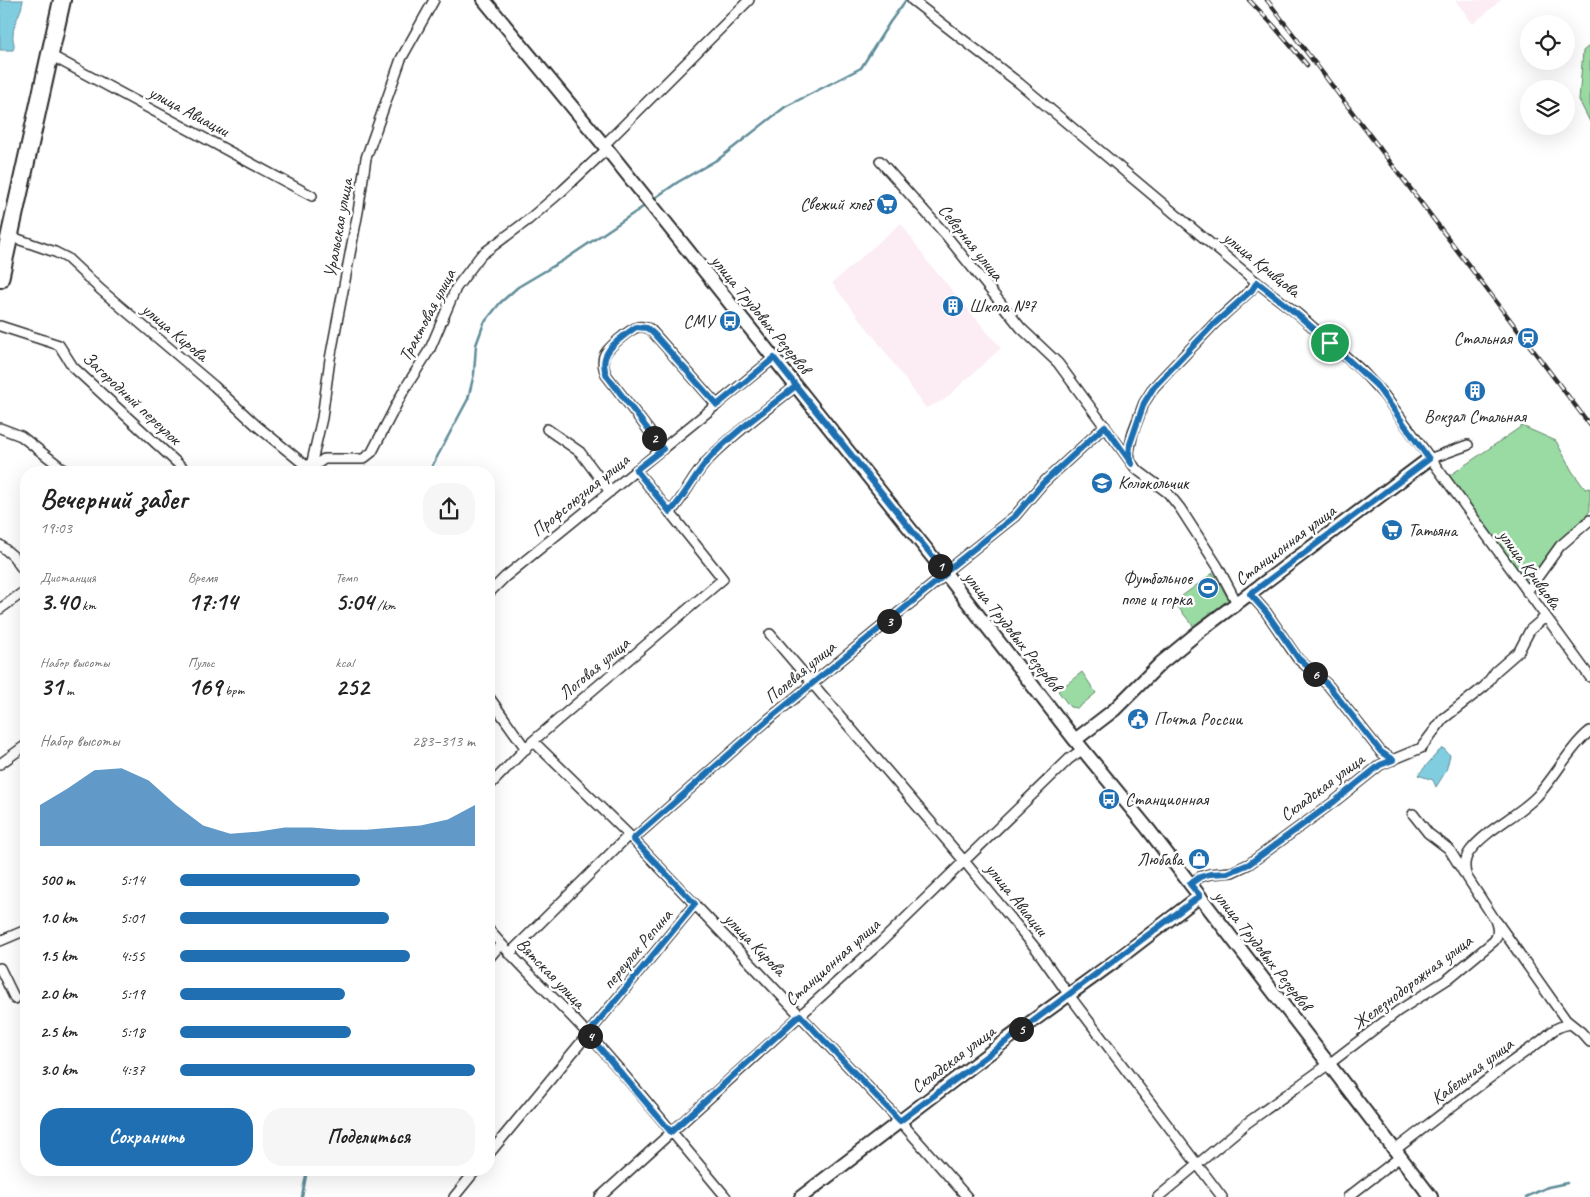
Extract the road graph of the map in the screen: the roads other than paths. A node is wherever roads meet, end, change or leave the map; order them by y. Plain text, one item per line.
1 (62, 0) edge
2 (434, 0) edge
3 (484, 0) edge
4 (749, 0) edge
5 (912, 0) edge
6 (50, 55) junction
7 (605, 147) junction
8 (880, 161) dead end
9 (312, 196) dead end
10 (10, 236) junction
11 (0, 279) edge
12 (1257, 282) junction
13 (0, 326) edge
14 (774, 358) junction
15 (796, 386) junction
16 (717, 405) junction
17 (1105, 426) junction
18 (0, 428) edge
19 (547, 429) dead end
20 (1468, 445) dead end
21 (663, 449) junction
22 (1429, 459) junction
23 (1132, 464) junction
24 (59, 466) edge
25 (180, 466) edge
26 (303, 466) edge
27 (310, 466) edge
28 (315, 466) edge
29 (636, 470) junction
30 (610, 492) junction
31 (670, 512) junction
32 (1590, 520) edge
33 (0, 546) edge
34 (20, 566) edge
35 (945, 573) junction
36 (495, 588) edge
37 (1527, 592) junction
38 (20, 594) edge
39 (1250, 594) junction
40 (1238, 603) junction
41 (0, 609) edge
42 (1545, 617) junction
43 (770, 634) dead end
44 (1590, 678) edge
45 (812, 684) junction
46 (495, 705) edge
47 (1590, 731) edge
48 (533, 741) junction
49 (1079, 744) junction
50 (20, 749) edge
51 (526, 749) junction
52 (1393, 760) junction
53 (0, 764) edge
54 (495, 780) edge
55 (1413, 814) dead end
56 (631, 837) junction
57 (965, 862) junction
58 (1467, 877) junction
59 (1190, 884) junction
60 (1200, 896) junction
61 (695, 904) junction
62 (1495, 920) junction
63 (20, 933) edge
64 (495, 937) edge
65 (0, 941) edge
66 (501, 944) junction
67 (495, 951) edge
68 (509, 954) junction
69 (0, 968) edge
70 (1069, 995) junction
71 (15, 999) dead end
72 (800, 1015) junction
73 (1570, 1024) junction
74 (588, 1034) junction
75 (1590, 1042) edge
76 (1329, 1064) junction
77 (900, 1121) junction
78 (671, 1132) junction
79 (495, 1147) edge
80 (1398, 1153) junction
81 (1198, 1164) junction
82 (471, 1176) edge
83 (454, 1197) edge
84 (600, 1197) edge
85 (726, 1197) edge
86 (801, 1197) edge
87 (967, 1197) edge
88 (1158, 1197) edge
89 (1222, 1197) edge
90 (1348, 1197) edge
91 (1431, 1197) edge

1 - 6 highway
2 - 27 street, Уральская улица
3 - 7 main road, улица Трудовых Резервов
4 - 7 street, Трактовая улица
5 - 12 street, улица Кривцова
6 - 9 street, улица Авиации
6 - 10 highway
7 - 14 main road, улица Трудовых Резервов
7 - 28 street, Трактовая улица
8 - 17 street, Северная улица
10 - 11 highway
10 - 26 street, улица Кирова
12 - 22 street, улица Кривцова
12 - 23 street
13 - 25 street, Загородный переулок
14 - 15 main road, улица Трудовых Резервов
14 - 16 street, Профсоюзная улица
15 - 31 street
15 - 35 main road, улица Трудовых Резервов
16 - 21 street, Профсоюзная улица
16 - 21 street
17 - 23 street, Северная улица
17 - 35 street, Полевая улица
18 - 24 street
19 - 30 street
20 - 22 street
21 - 29 street, Профсоюзная улица
22 - 37 street, улица Кривцова
22 - 39 main road, Станционная улица
23 - 40 street, Северная улица
29 - 30 street, Профсоюзная улица
29 - 31 street
30 - 36 street, Профсоюзная улица
31 - 48 street, Логовая улица
32 - 37 street
33 - 34 street
35 - 45 street, Полевая улица
35 - 49 main road, улица Трудовых Резервов
37 - 42 street, улица Кривцова
38 - 41 street
39 - 40 main road, Станционная улица
39 - 52 street
40 - 49 main road, Станционная улица
42 - 44 street, улица Кривцова
42 - 52 street, Складская улица
43 - 45 street, улица Авиации
45 - 56 street, Полевая улица
45 - 57 street, улица Авиации
46 - 51 street
47 - 58 street
48 - 51 street, Логовая улица
48 - 56 street, улица Кирова
49 - 57 street, Станционная улица
49 - 59 main road, улица Трудовых Резервов
50 - 53 street
51 - 54 street, Логовая улица
52 - 59 street, Складская улица
55 - 58 street
56 - 61 street, улица Кирова
56 - 68 street, Полевая улица
57 - 70 street, улица Авиации
57 - 72 street, Станционная улица
58 - 62 street
59 - 60 main road, улица Трудовых Резервов
60 - 70 main road, Складская улица
60 - 76 main road, улица Трудовых Резервов
61 - 72 street, улица Кирова
61 - 74 street, переулок Репина
62 - 73 street
62 - 76 street, Железнодорожная улица
63 - 65 street
64 - 66 street, Вятская улица
66 - 67 street
66 - 68 street, Вятская улица
68 - 74 street, Вятская улица
69 - 71 street
70 - 77 main road, Складская улица
70 - 81 street, улица Авиации
72 - 77 street, улица Кирова
72 - 78 street, Станционная улица
73 - 75 street
73 - 80 street, Кабельная улица
74 - 78 street, Вятская улица
74 - 79 street, переулок Репина
76 - 80 main road, улица Трудовых Резервов
76 - 81 street, Железнодорожная улица
77 - 86 main road, Складская улица
77 - 87 street, улица Кирова
78 - 84 street, Станционная улица
78 - 85 street, Вятская улица
80 - 90 street, Кабельная улица
80 - 91 main road, улица Трудовых Резервов
81 - 88 street, Железнодорожная улица
81 - 89 street, улица Авиации
82 - 83 street

